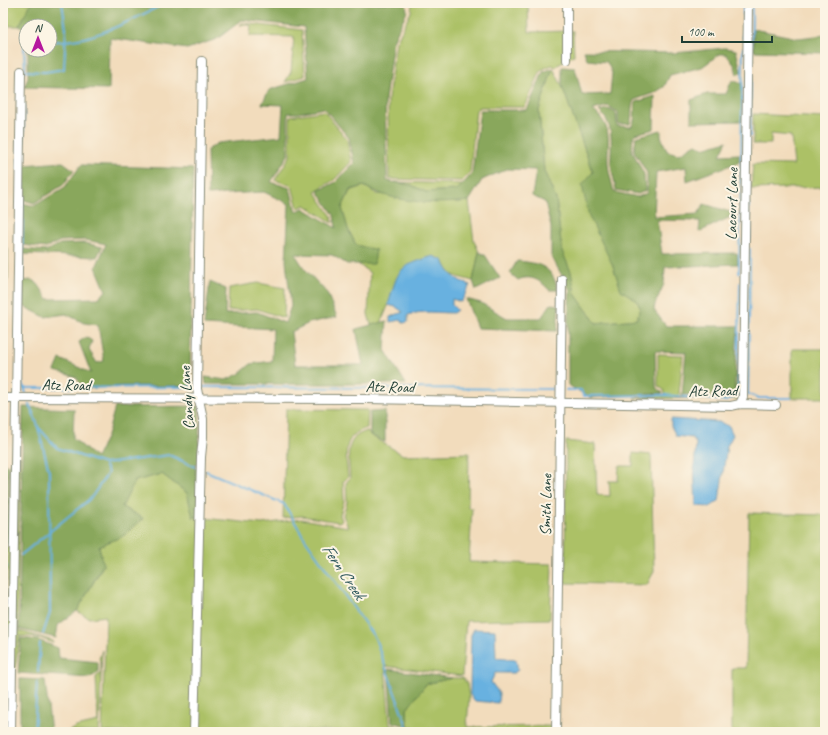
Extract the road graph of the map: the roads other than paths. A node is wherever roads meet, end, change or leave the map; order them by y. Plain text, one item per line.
1 (567, 3) edge
2 (748, 3) edge
3 (567, 60) dead end
4 (202, 61) dead end
5 (21, 71) dead end
6 (562, 279) dead end
7 (3, 398) edge
8 (16, 398) junction
9 (197, 398) junction
10 (560, 402) junction
11 (740, 404) junction
12 (776, 405) dead end
13 (11, 732) edge
14 (194, 732) edge
15 (556, 732) edge

1 - 3 street
2 - 11 street, Lacourt Lane
4 - 9 street, Candy Lane
5 - 8 street
6 - 10 street, Smith Lane
7 - 8 street, Atz Road
8 - 9 street, Atz Road
8 - 13 street
9 - 10 street, Atz Road
9 - 14 street, Candy Lane
10 - 11 street, Atz Road
10 - 15 street, Smith Lane
11 - 12 street, Atz Road

